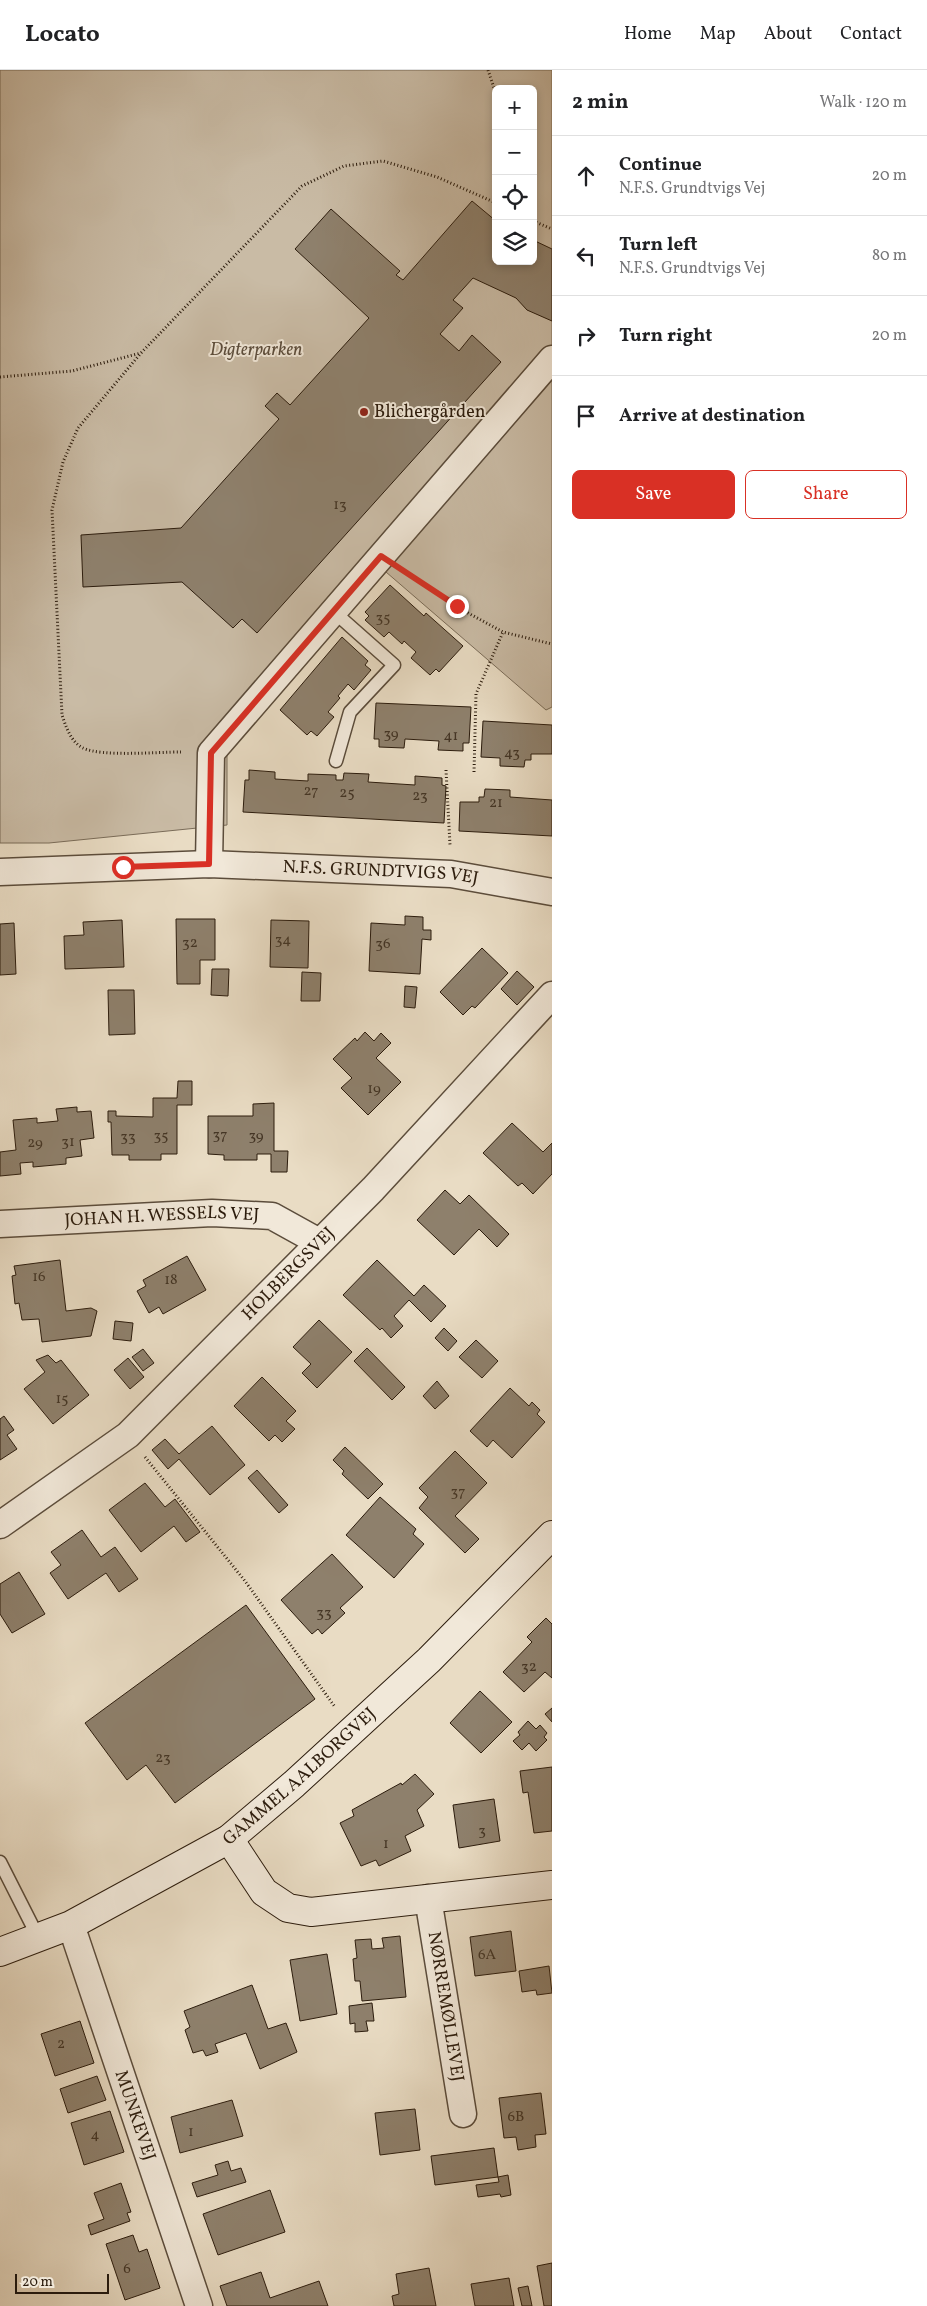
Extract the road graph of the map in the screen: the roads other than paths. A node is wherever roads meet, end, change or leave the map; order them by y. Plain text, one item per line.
1 (552, 359) edge
2 (333, 611) junction
3 (336, 762) dead end
4 (209, 864) junction
5 (0, 872) edge
6 (552, 892) edge
7 (552, 995) edge
8 (0, 1224) edge
9 (319, 1242) junction
10 (0, 1525) edge
11 (552, 1535) edge
12 (229, 1839) junction
13 (0, 1862) edge
14 (552, 1884) edge
15 (428, 1898) junction
16 (71, 1925) junction
17 (38, 1937) junction
18 (0, 1952) edge
19 (463, 2114) dead end
20 (199, 2306) edge

1 - 2 street
2 - 3 lane
2 - 4 street
4 - 5 street, N.F.S. GRUNDTVIGS VEJ
4 - 6 street, N.F.S. GRUNDTVIGS VEJ
7 - 9 street, HOLBERGSVEJ
8 - 9 street, JOHAN H. WESSELS VEJ
9 - 10 street, HOLBERGSVEJ
11 - 12 street, GAMMEL AALBORGVEJ
12 - 15 street
12 - 16 street, GAMMEL AALBORGVEJ
13 - 17 lane
14 - 15 street
15 - 19 street, NØRREMØLLEVEJ
16 - 17 street, GAMMEL AALBORGVEJ
16 - 20 street, MUNKEVEJ
17 - 18 street, GAMMEL AALBORGVEJ

